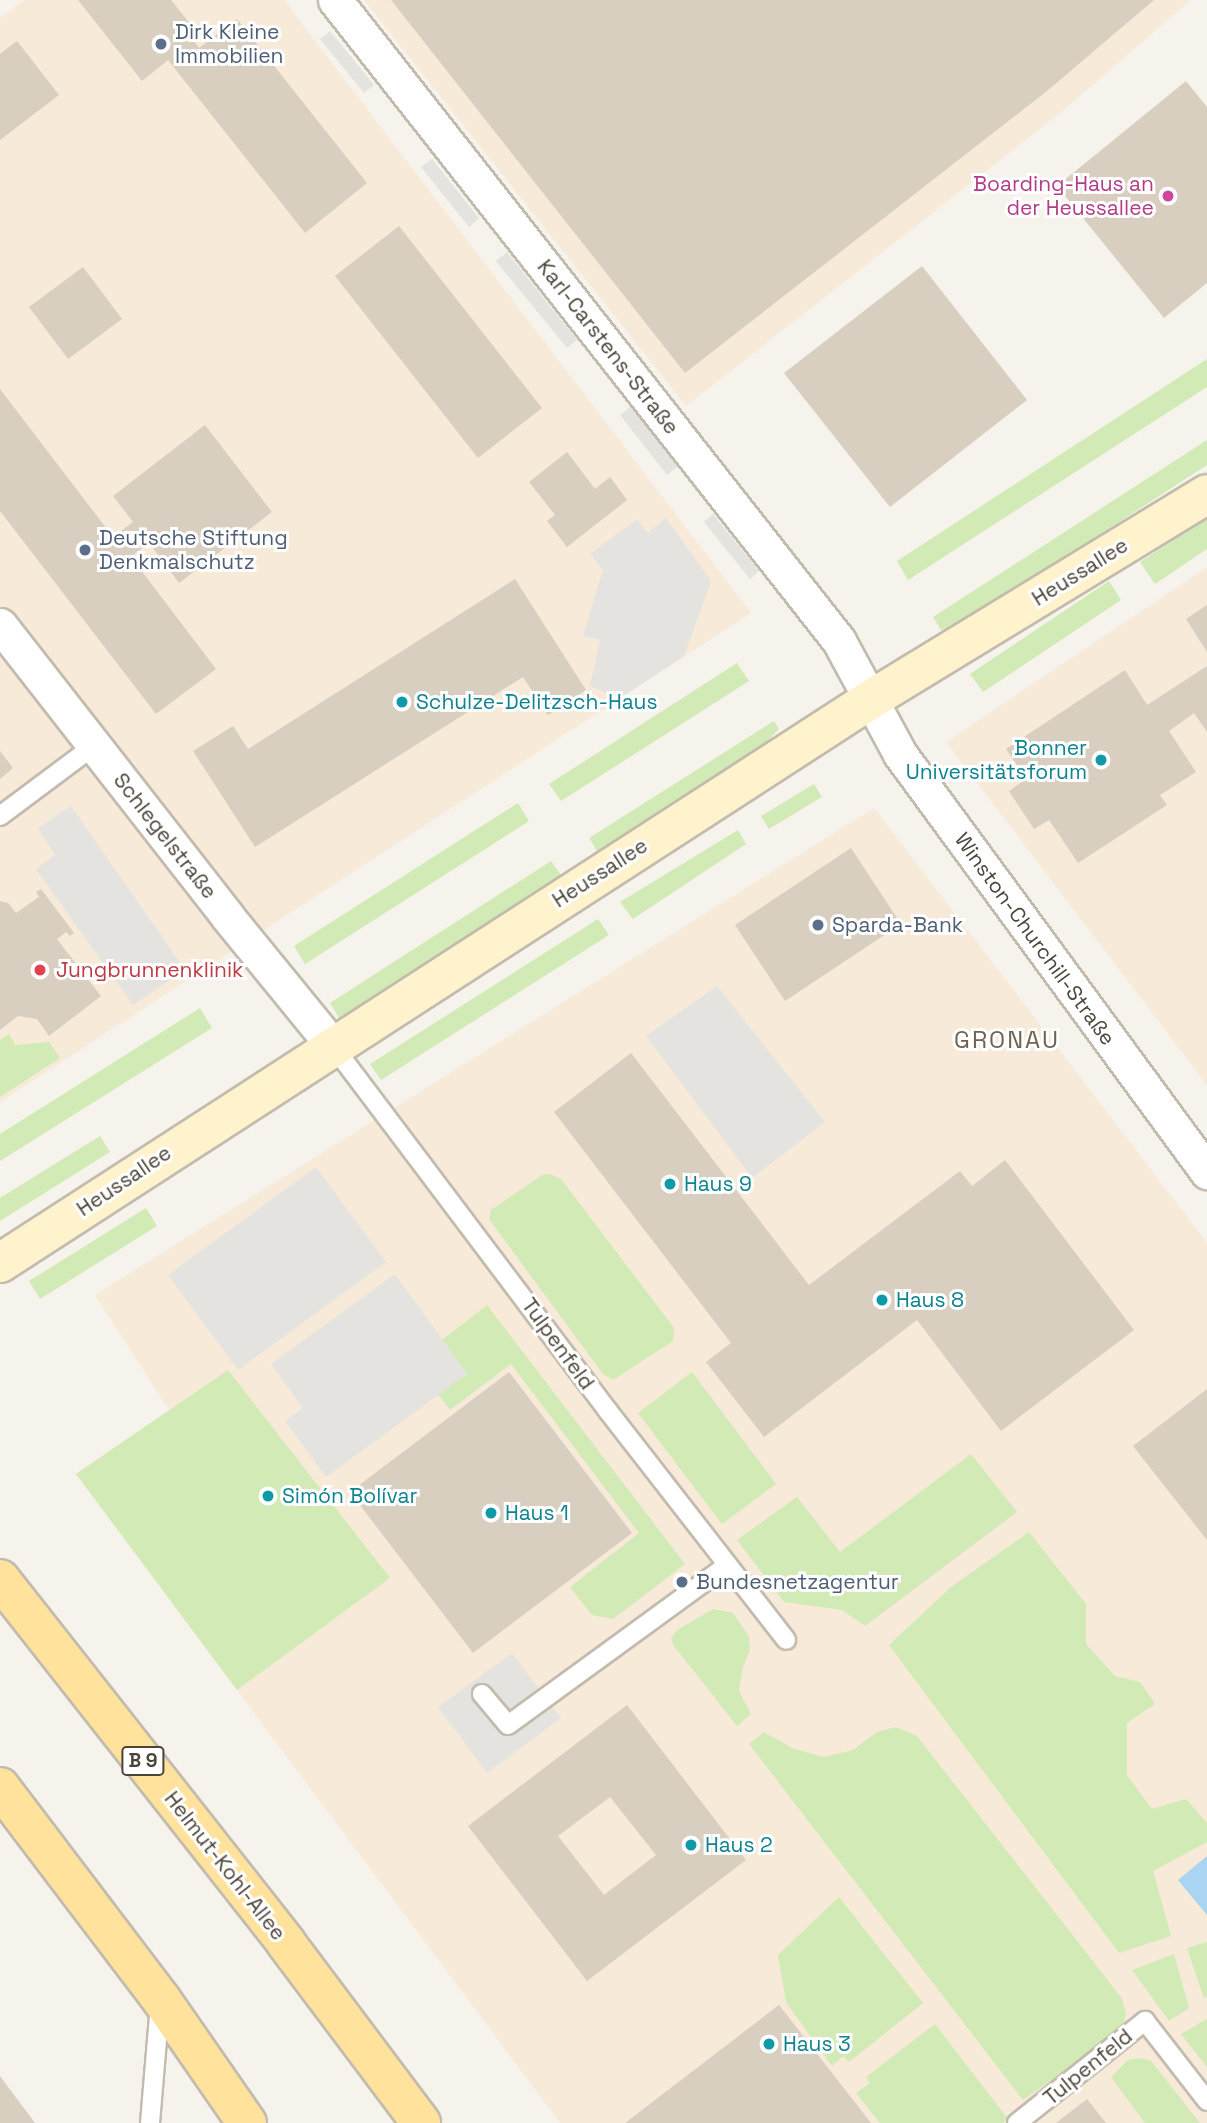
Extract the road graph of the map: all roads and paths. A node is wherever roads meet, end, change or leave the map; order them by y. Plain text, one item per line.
1 (335, 0) edge
2 (1207, 494) edge
3 (0, 625) edge
4 (870, 700) junction
5 (95, 745) junction
6 (0, 816) edge
7 (333, 1046) junction
8 (1207, 1172) edge
9 (0, 1263) edge
10 (726, 1566) junction
11 (0, 1579) edge
12 (786, 1640) dead end
13 (482, 1694) dead end
14 (0, 1787) edge
15 (161, 1999) junction
16 (1207, 2101) edge
17 (150, 2123) edge
18 (247, 2123) edge
19 (421, 2123) edge
20 (1017, 2123) edge

1 - 4 street, Karl-Carstens-Straße
2 - 4 street, Heussallee
3 - 5 street, Schlegelstraße
4 - 7 street, Heussallee
4 - 8 street, Winston-Churchill-Straße
5 - 6 lane
5 - 7 street, Schlegelstraße
7 - 9 street, Heussallee
7 - 10 lane, Tulpenfeld
10 - 12 lane, Tulpenfeld
10 - 13 lane
11 - 19 main road, Helmut-Kohl-Allee / B 9
14 - 15 main road
15 - 17 lane
15 - 18 main road
16 - 20 lane, Tulpenfeld

